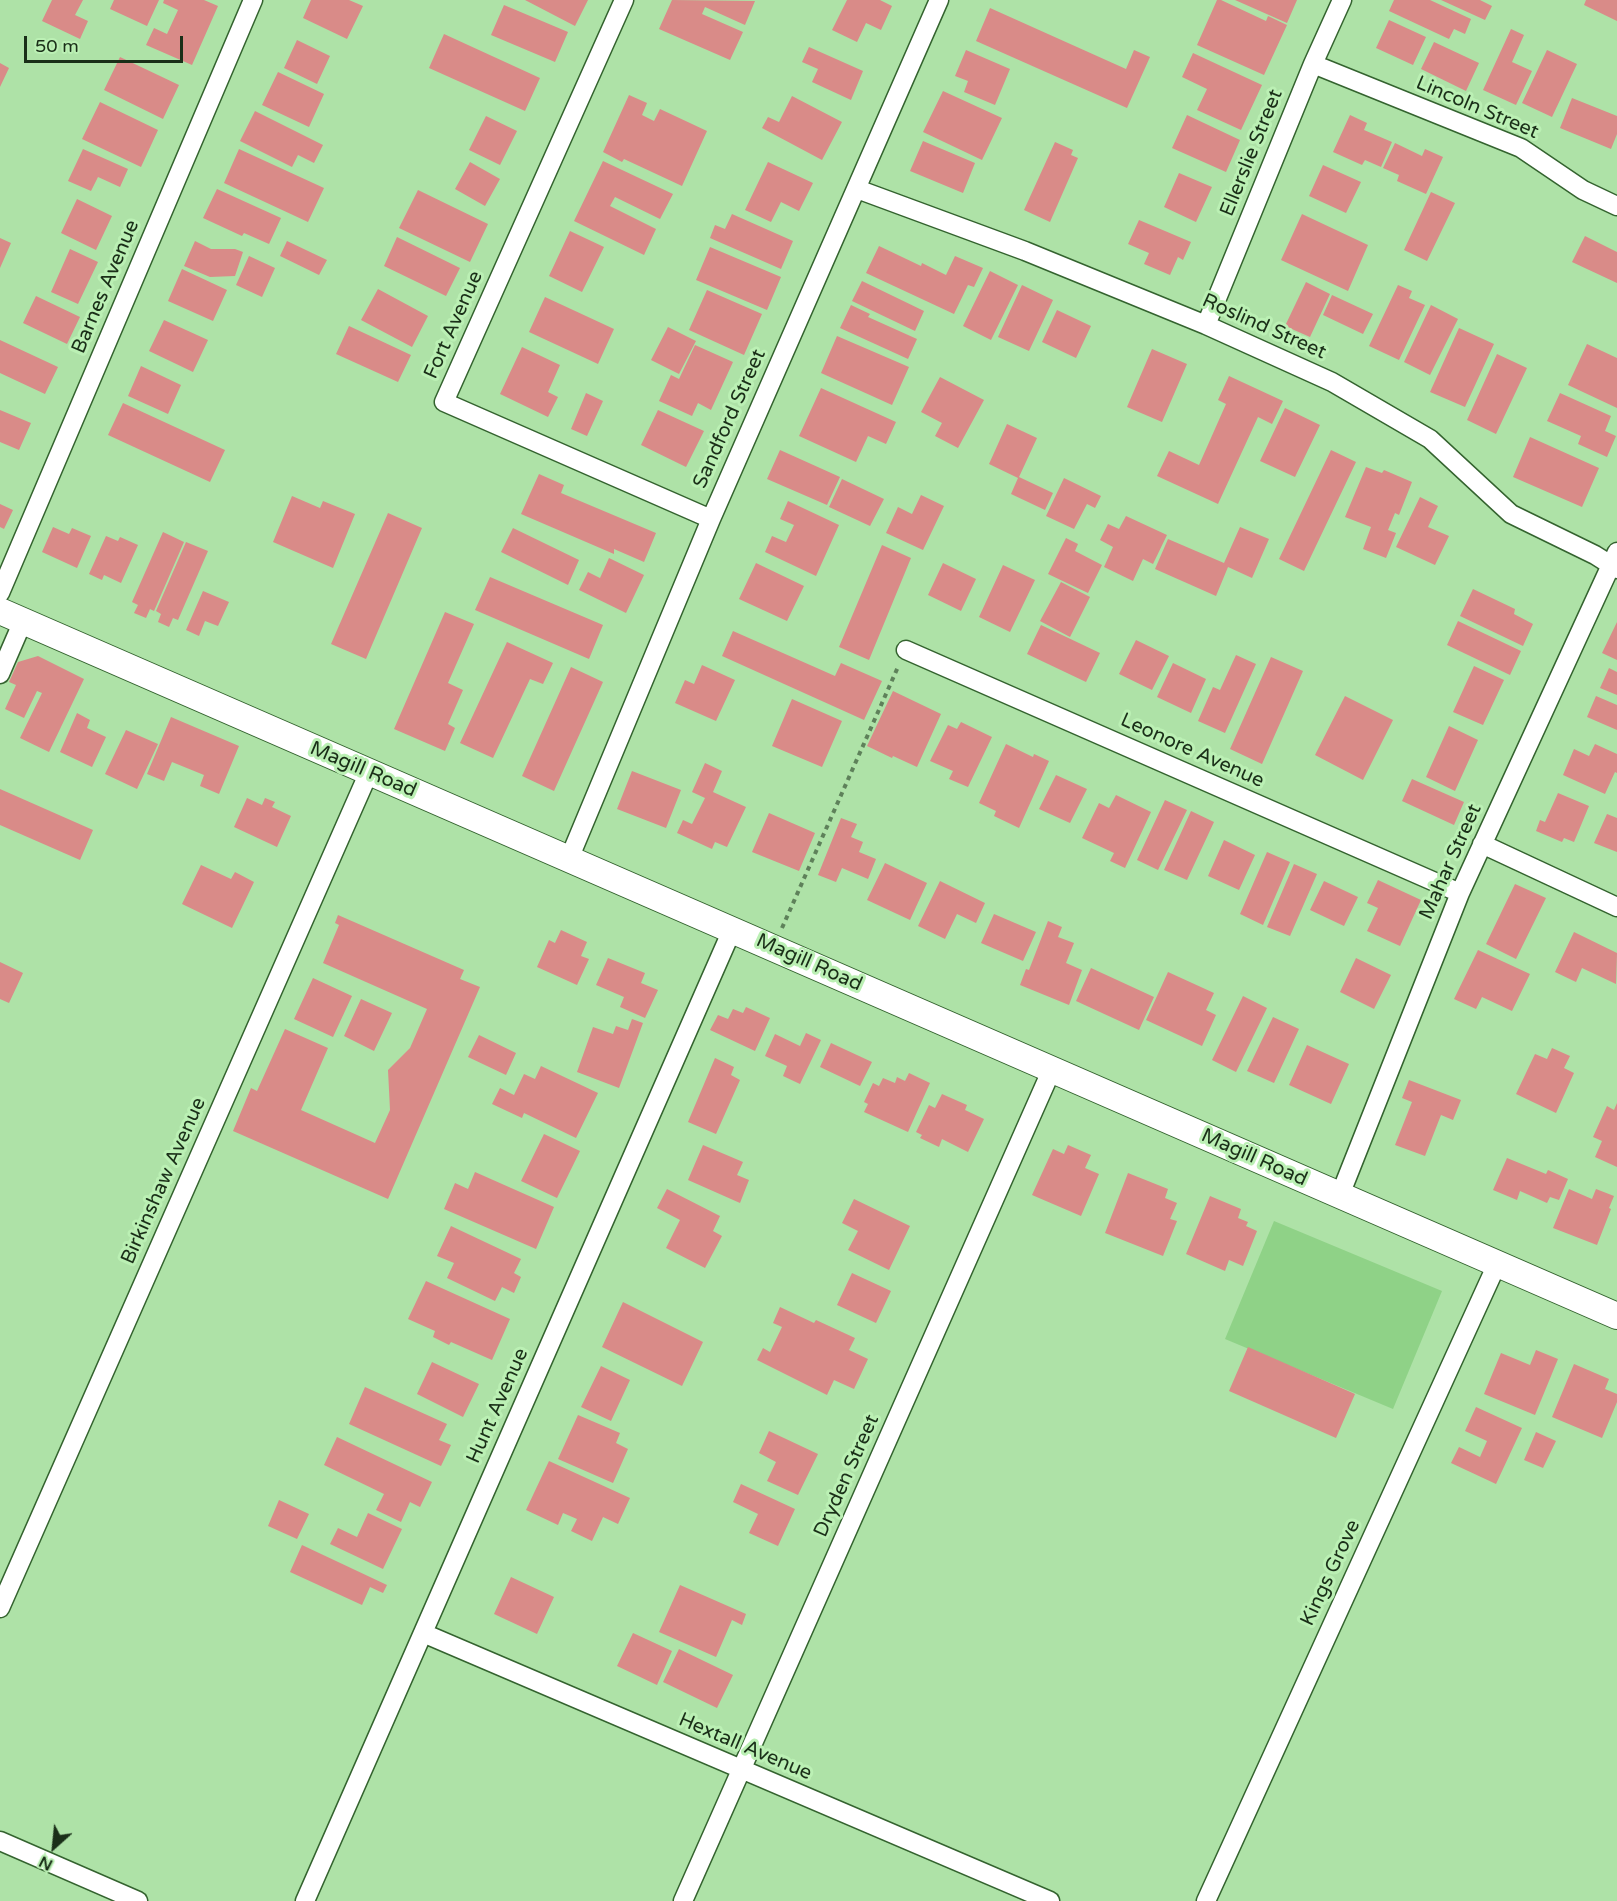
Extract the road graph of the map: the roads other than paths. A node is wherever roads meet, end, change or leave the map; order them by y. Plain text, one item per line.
1 (253, 0) edge
2 (624, 0) edge
3 (939, 0) edge
4 (1342, 0) edge
5 (1313, 64) junction
6 (856, 189) junction
7 (1617, 206) edge
8 (1206, 325) junction
9 (711, 519) junction
10 (1615, 563) edge
11 (0, 593) edge
12 (0, 611) edge
13 (23, 621) junction
14 (906, 650) road end
15 (0, 674) edge
16 (369, 772) junction
17 (1482, 844) junction
18 (569, 859) junction
19 (1460, 893) junction
20 (1617, 907) edge
21 (732, 930) junction
22 (1052, 1070) junction
23 (1340, 1195) junction
24 (1497, 1264) junction
25 (1617, 1316) edge
26 (0, 1608) edge
27 (423, 1633) junction
28 (741, 1770) junction
29 (0, 1841) edge
30 (138, 1901) edge
31 (305, 1901) edge
32 (683, 1901) edge
33 (1050, 1901) edge
34 (1206, 1901) edge

1 - 11 street, Barnes Avenue
2 - 9 street, Fort Avenue
3 - 6 street, Sandford Street
4 - 5 street, Ellerslie Street
5 - 7 street, Lincoln Street
5 - 8 street, Ellerslie Street
6 - 8 street, Roslind Street
6 - 9 street, Sandford Street
8 - 10 street, Roslind Street
9 - 18 street, Sandford Street
10 - 17 street, Mahar Street
12 - 13 main road, Magill Road
13 - 15 street
13 - 16 main road, Magill Road
14 - 19 street, Leonore Avenue
16 - 18 main road, Magill Road
16 - 26 street, Birkinshaw Avenue
17 - 19 street, Mahar Street
17 - 20 street
18 - 21 main road, Magill Road
19 - 23 street, Mahar Street
21 - 22 main road, Magill Road
21 - 27 street, Hunt Avenue
22 - 23 main road, Magill Road
22 - 28 street, Dryden Street
23 - 24 main road, Magill Road
24 - 25 main road, Magill Road
24 - 34 street, Kings Grove
27 - 28 street, Hextall Avenue
27 - 31 street, Hunt Avenue
28 - 32 street, Dryden Street
28 - 33 street, Hextall Avenue
29 - 30 street

